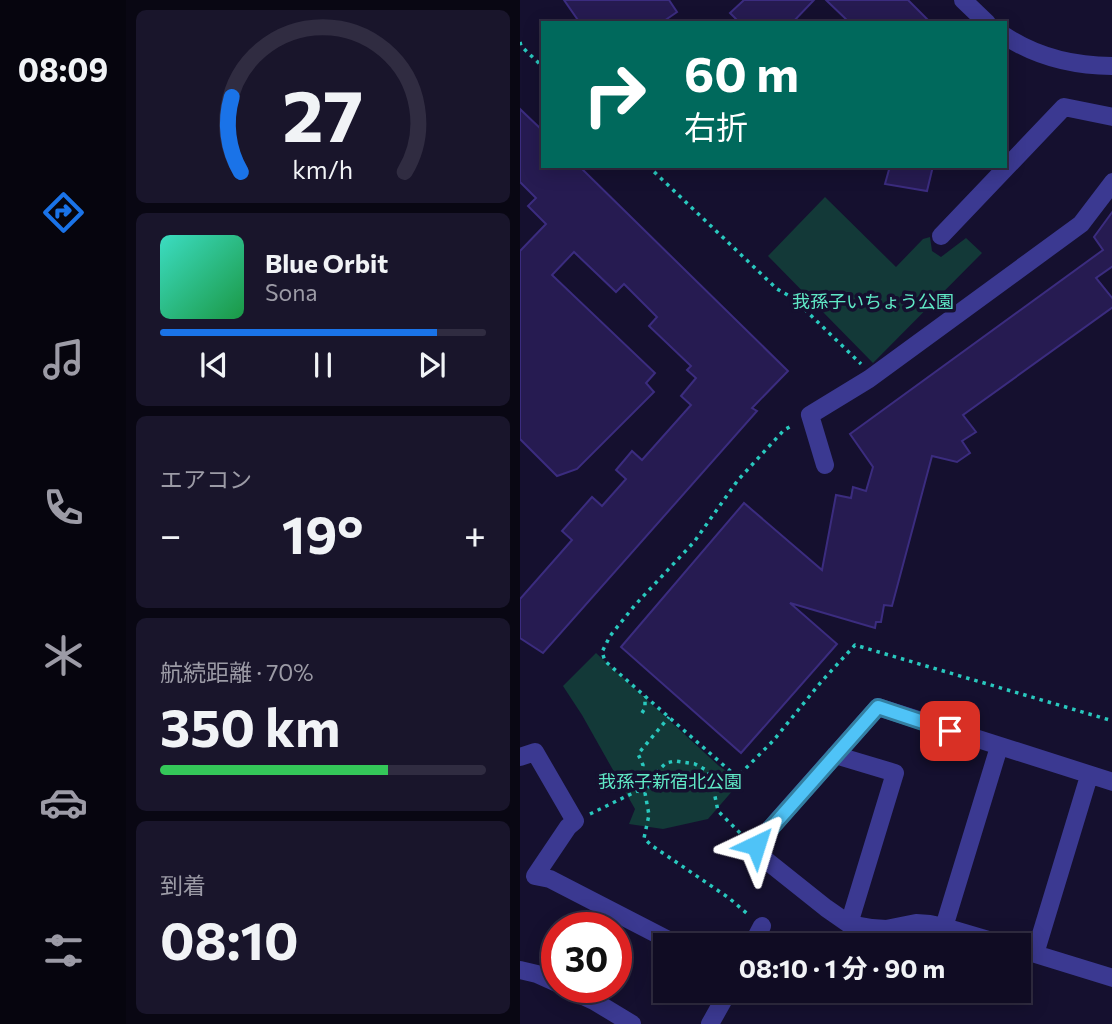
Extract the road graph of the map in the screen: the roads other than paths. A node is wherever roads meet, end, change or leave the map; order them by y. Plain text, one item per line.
1 (963, 0) edge
2 (985, 21) edge
3 (1007, 37) edge
4 (1112, 66) edge
5 (1112, 117) edge
6 (1007, 167) edge
7 (1006, 168) edge
8 (1112, 181) edge
9 (941, 236) dead end
10 (825, 465) dead end
11 (999, 747) junction
12 (835, 755) junction
13 (520, 757) edge
14 (1089, 776) junction
15 (1112, 782) edge
16 (527, 874) edge
17 (850, 923) junction
18 (762, 926) road end
19 (944, 927) junction
20 (655, 933) edge
21 (758, 933) edge
22 (964, 933) edge
23 (1031, 941) edge
24 (1031, 953) edge
25 (520, 970) edge
26 (541, 976) edge
27 (1112, 978) edge
28 (596, 1003) edge
29 (722, 1003) edge
30 (632, 1024) edge
31 (710, 1024) edge

1 - 2 street
3 - 4 street
5 - 6 street
7 - 9 street
8 - 10 street
11 - 12 street
11 - 14 street
11 - 19 street
12 - 17 street
12 - 17 street
13 - 16 street
14 - 15 street
14 - 23 street
16 - 20 street
17 - 19 street
18 - 21 street
19 - 22 street
24 - 27 street
25 - 26 street
28 - 30 street
29 - 31 street

